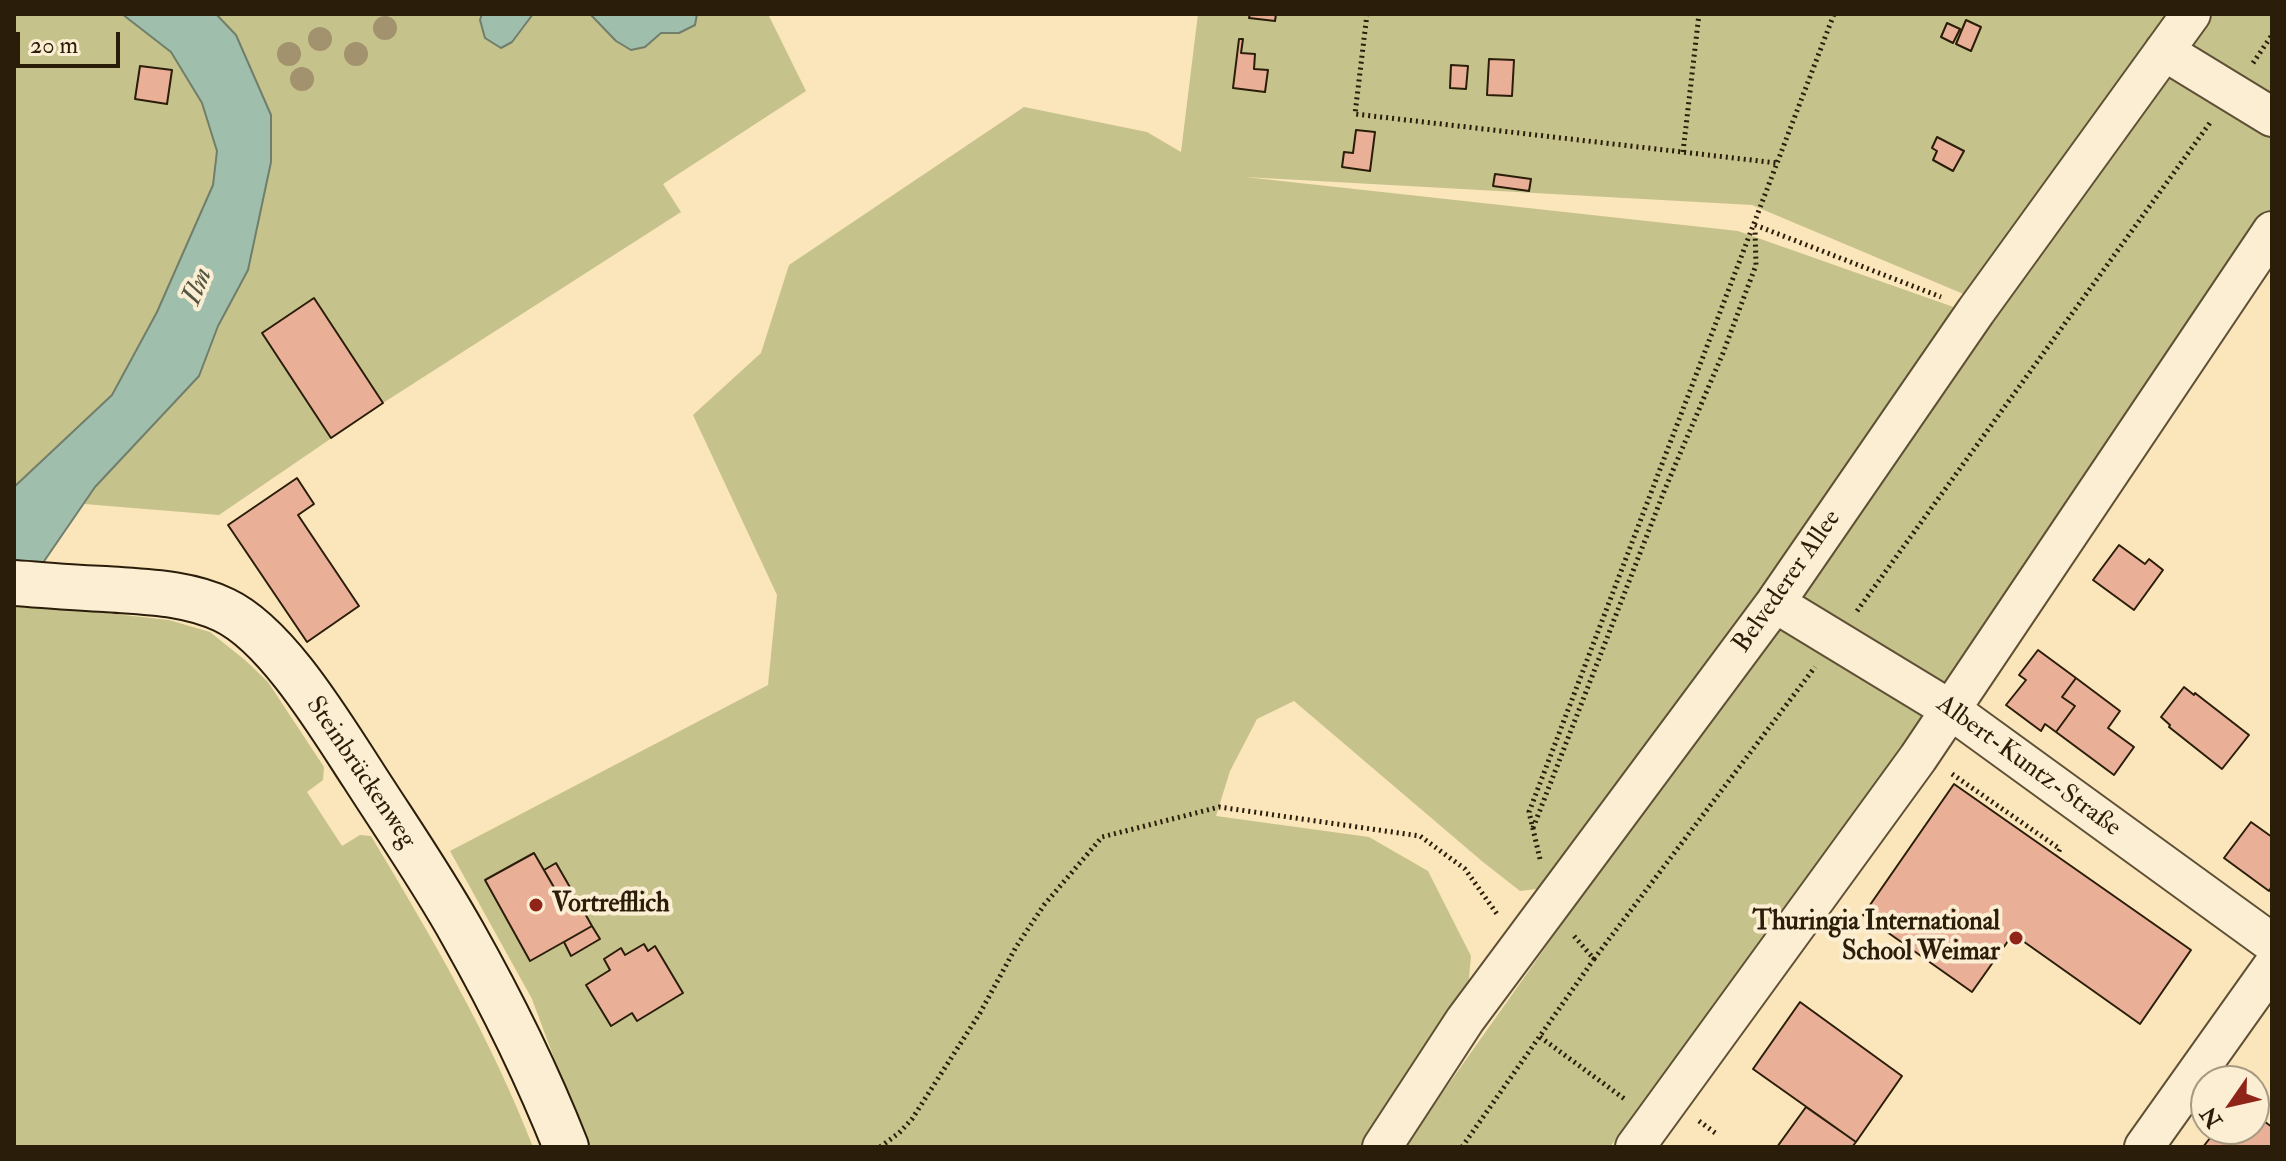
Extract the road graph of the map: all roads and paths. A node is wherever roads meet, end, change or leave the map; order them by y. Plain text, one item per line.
1 (1367, 14) edge
2 (1699, 14) edge
3 (1834, 14) edge
4 (2191, 14) edge
5 (2272, 35) edge
6 (2164, 51) junction
7 (2231, 93) junction
8 (2272, 117) edge
9 (1683, 152) junction
10 (1777, 163) junction
11 (1755, 225) junction
12 (2272, 231) edge
13 (1976, 311) junction
14 (14, 583) edge
15 (1775, 603) junction
16 (1836, 639) junction
17 (1951, 710) junction
18 (1922, 752) junction
19 (2057, 855) dead end
20 (1550, 908) junction
21 (2272, 943) edge
22 (1516, 953) junction
23 (1594, 959) junction
24 (2272, 967) edge
25 (1540, 1037) junction
26 (1611, 1089) dead end
27 (566, 1147) edge
28 (880, 1147) edge
29 (1382, 1147) edge
30 (1462, 1147) edge
31 (1635, 1147) edge
32 (2144, 1147) edge

1 - 9 path
2 - 9 path
3 - 10 path
4 - 6 street, Belvederer Allee
5 - 7 path
6 - 7 street
6 - 13 street, Belvederer Allee
7 - 8 street
7 - 16 path
9 - 10 path
10 - 11 path
11 - 11 path
11 - 13 path
12 - 17 street
13 - 15 street, Belvederer Allee
14 - 27 street, Steinbrückenweg
15 - 16 street, Albert-Kuntz-Straße
15 - 20 street, Belvederer Allee
16 - 17 street, Albert-Kuntz-Straße
16 - 23 path
17 - 18 street
17 - 21 street, Albert-Kuntz-Straße
18 - 19 path
18 - 31 street
20 - 22 street, Belvederer Allee
20 - 23 path
22 - 28 path
22 - 29 street, Belvederer Allee
23 - 25 path
24 - 32 street
25 - 26 path
25 - 30 path

